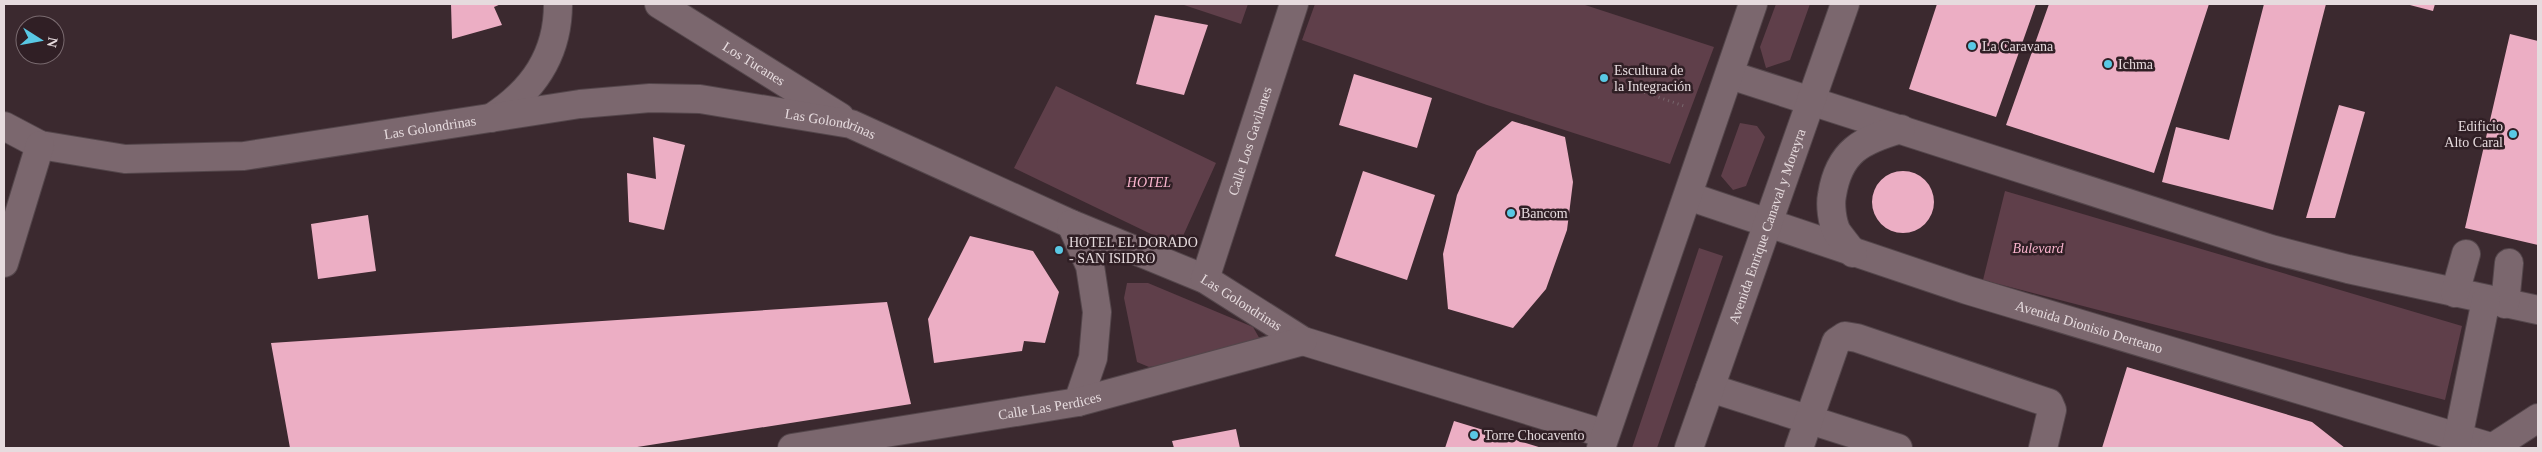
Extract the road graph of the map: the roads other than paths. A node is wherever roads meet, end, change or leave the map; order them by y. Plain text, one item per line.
1 (558, 4) edge
2 (659, 4) edge
3 (1294, 4) edge
4 (1753, 4) edge
5 (1845, 4) edge
6 (1730, 75) junction
7 (1810, 100) junction
8 (488, 120) junction
9 (851, 124) junction
10 (4, 126) edge
11 (1901, 129) junction
12 (40, 145) junction
13 (1688, 196) junction
14 (1071, 224) junction
15 (1769, 224) junction
16 (1853, 254) junction
17 (2466, 254) dead end
18 (4, 263) edge
19 (2509, 263) dead end
20 (1205, 279) junction
21 (2455, 293) junction
22 (2514, 306) edge
23 (2538, 333) edge
24 (1304, 341) junction
25 (1710, 388) junction
26 (1078, 402) junction
27 (2538, 418) edge
28 (1809, 420) junction
29 (1603, 441) edge
30 (2457, 443) edge
31 (792, 448) edge
32 (1689, 448) edge
33 (1799, 448) edge
34 (1898, 448) edge
35 (2043, 448) edge
36 (2493, 448) edge

1 - 8 street
2 - 9 street, Los Tucanes
3 - 20 street, Calle Los Gavilanes
4 - 6 street
5 - 7 street, Avenida Enrique Canaval y Moreyra
6 - 7 street
6 - 13 street
7 - 11 street
7 - 15 street, Avenida Enrique Canaval y Moreyra
8 - 9 street, Las Golondrinas
8 - 12 street, Las Golondrinas
9 - 14 street, Las Golondrinas
10 - 12 street, Las Golondrinas
11 - 16 street
11 - 21 street
12 - 18 street
13 - 15 street, Avenida Dionisio Derteano
13 - 29 street
14 - 20 street, Las Golondrinas
14 - 26 street
15 - 16 street, Avenida Dionisio Derteano
15 - 25 street, Avenida Enrique Canaval y Moreyra
16 - 30 street, Avenida Dionisio Derteano
17 - 21 street
19 - 22 street
20 - 24 street, Las Golondrinas
21 - 22 street
22 - 23 street
22 - 30 street
24 - 26 street, Calle Las Perdices
24 - 29 street, Las Golondrinas
25 - 28 street
25 - 32 street, Avenida Enrique Canaval y Moreyra
26 - 31 street, Calle Las Perdices
27 - 36 street
28 - 33 street
28 - 34 street
28 - 35 street
30 - 36 street, Avenida Dionisio Derteano

